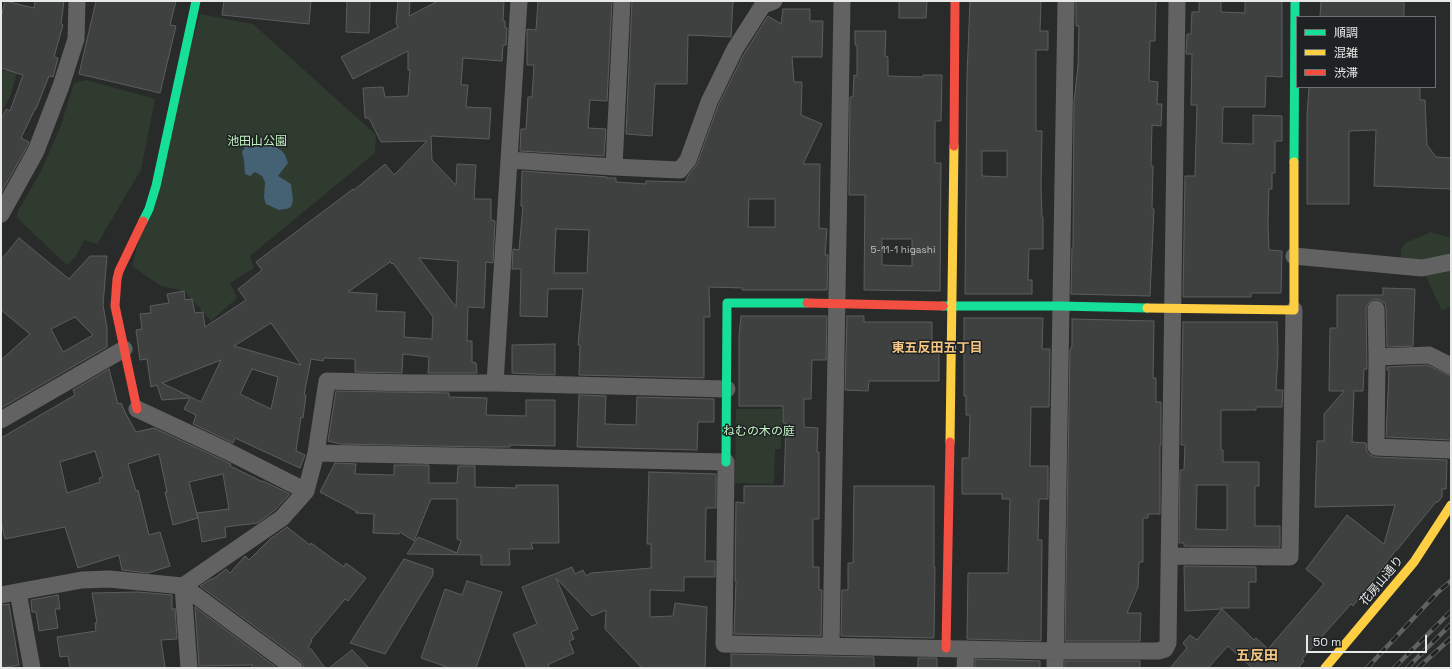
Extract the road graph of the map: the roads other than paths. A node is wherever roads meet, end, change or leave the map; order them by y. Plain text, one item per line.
1 (77, 1) edge
2 (196, 1) edge
3 (519, 1) edge
4 (622, 1) edge
5 (774, 1) edge
6 (842, 1) edge
7 (955, 1) edge
8 (1066, 1) edge
9 (1177, 1) edge
10 (1295, 1) edge
11 (509, 160) junction
12 (614, 167) junction
13 (1, 214) edge
14 (1294, 256) junction
15 (1451, 262) edge
16 (837, 303) junction
17 (952, 306) junction
18 (1060, 306) junction
19 (1172, 309) junction
20 (1376, 309) dead end
21 (1294, 310) junction
22 (124, 349) junction
23 (1377, 357) junction
24 (1451, 366) edge
25 (495, 383) junction
26 (727, 389) junction
27 (137, 409) joint
28 (1, 420) edge
29 (1451, 450) edge
30 (316, 453) junction
31 (726, 462) junction
32 (306, 491) junction
33 (1451, 505) edge
34 (1169, 556) junction
35 (183, 586) junction
36 (18, 592) junction
37 (1, 595) edge
38 (830, 646) junction
39 (946, 648) junction
40 (966, 649) junction
41 (1055, 660) edge
42 (32, 668) edge
43 (189, 668) edge
44 (294, 668) edge
45 (965, 668) edge
46 (1325, 668) edge

1 - 13 street
2 - 22 street
3 - 11 street
4 - 12 street
5 - 12 street
6 - 16 street
7 - 17 street
8 - 18 street
9 - 19 street
10 - 14 street
11 - 12 street
11 - 25 street
14 - 15 street
14 - 21 street
16 - 17 street
16 - 26 street
16 - 38 street
17 - 18 street
17 - 39 street
18 - 19 street
18 - 41 street
19 - 21 street
19 - 34 street
20 - 23 street
21 - 34 street
22 - 27 street
22 - 28 street
23 - 24 street
23 - 29 street
25 - 26 street
25 - 30 street
26 - 31 street
27 - 32 street
30 - 31 street
30 - 32 street
31 - 38 street
32 - 35 street
33 - 46 street, 花房山通り
34 - 41 street
35 - 36 street
35 - 43 street
35 - 44 street
36 - 37 street
36 - 42 street
38 - 39 street
39 - 40 street
40 - 41 street
40 - 45 street

